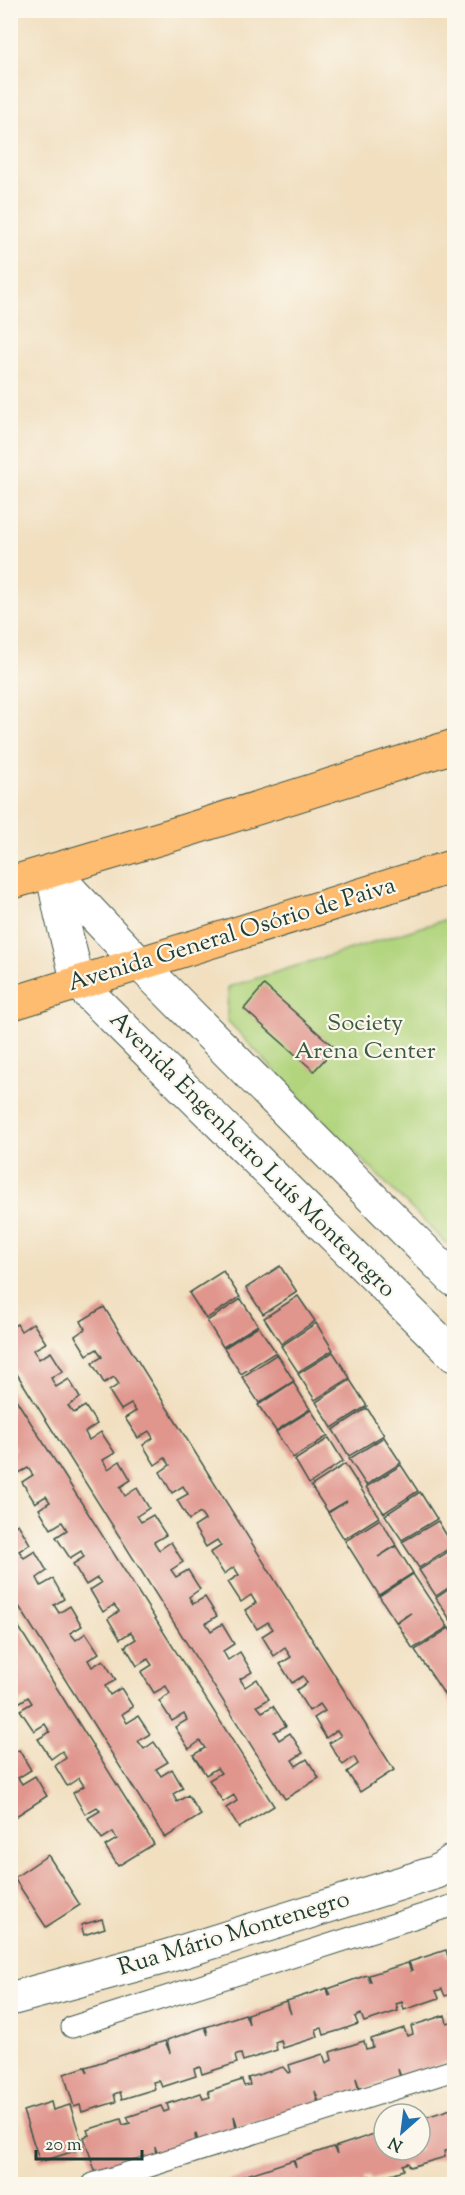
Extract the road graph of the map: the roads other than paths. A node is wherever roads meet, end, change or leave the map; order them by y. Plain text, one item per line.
1 (454, 746) edge
2 (454, 866) edge
3 (52, 871) junction
4 (10, 883) edge
5 (139, 963) junction
6 (78, 983) junction
7 (10, 1004) edge
8 (454, 1280) edge
9 (454, 1355) edge
10 (454, 1860) edge
11 (454, 1905) edge
12 (10, 1999) edge
13 (72, 2027) dead end
14 (454, 2070) edge
15 (93, 2184) edge

1 - 3 main road
2 - 5 main road, Avenida General Osório de Paiva
3 - 4 main road
3 - 5 street
3 - 6 street
5 - 6 main road, Avenida General Osório de Paiva
5 - 8 street
6 - 7 main road, Avenida General Osório de Paiva
6 - 9 street, Avenida Engenheiro Luís Montenegro
10 - 12 street, Rua Mário Montenegro
11 - 13 lane
14 - 15 lane

